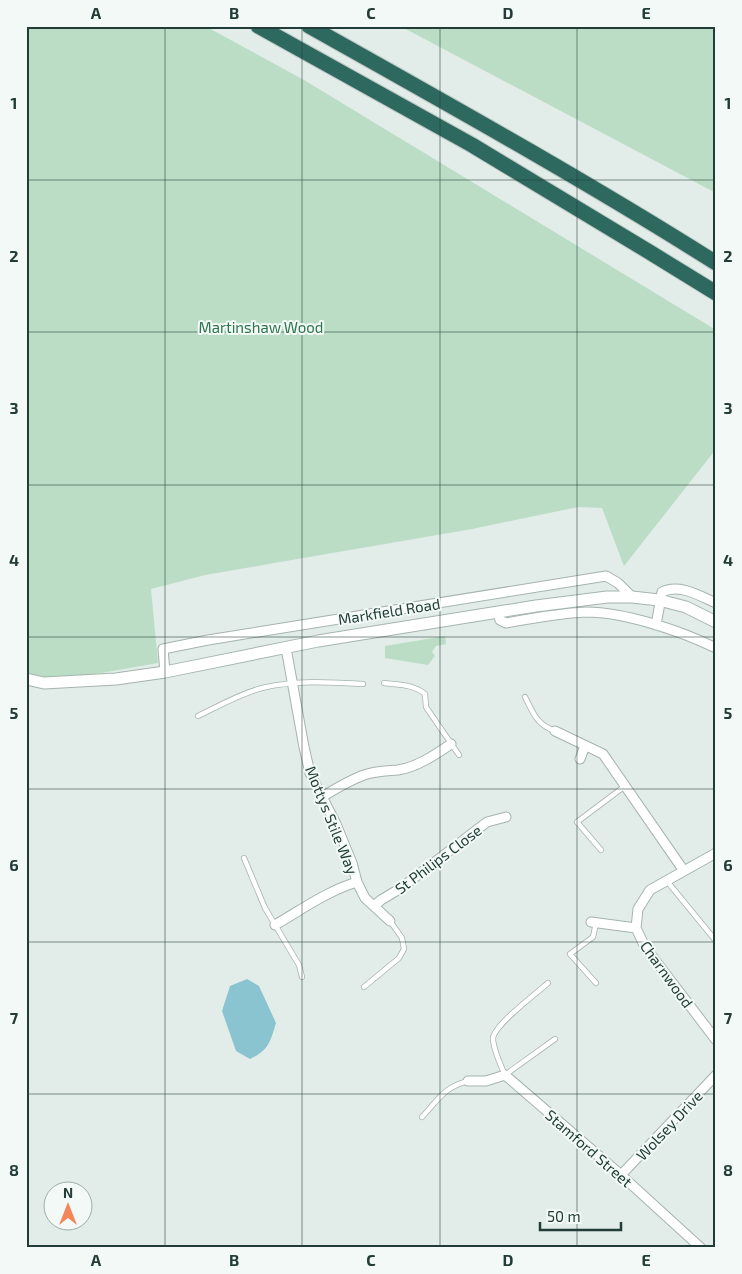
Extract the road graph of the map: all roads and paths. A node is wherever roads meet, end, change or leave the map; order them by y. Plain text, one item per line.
1 (258, 26) edge
2 (309, 26) edge
3 (716, 263) edge
4 (716, 293) edge
5 (632, 597) junction
6 (659, 600) junction
7 (716, 603) edge
8 (498, 613) junction
9 (716, 622) edge
10 (656, 625) junction
11 (286, 648) junction
12 (716, 648) edge
13 (164, 672) junction
14 (26, 679) edge
15 (384, 683) dead end
16 (293, 684) junction
17 (363, 684) dead end
18 (525, 697) dead end
19 (198, 716) dead end
20 (555, 731) joint
21 (451, 744) junction
22 (585, 746) junction
23 (459, 755) dead end
24 (580, 759) dead end
25 (625, 786) junction
26 (322, 797) junction
27 (506, 817) dead end
28 (601, 850) dead end
29 (716, 853) edge
30 (244, 858) dead end
31 (684, 871) junction
32 (666, 880) junction
33 (357, 882) junction
34 (374, 906) junction
35 (390, 922) joint
36 (594, 923) joint
37 (275, 926) junction
38 (636, 928) junction
39 (716, 941) edge
40 (302, 977) dead end
41 (548, 983) dead end
42 (596, 983) dead end
43 (364, 987) dead end
44 (555, 1039) dead end
45 (716, 1040) edge
46 (505, 1075) junction
47 (716, 1075) edge
48 (468, 1081) joint
49 (422, 1117) dead end
50 (622, 1175) junction
51 (701, 1248) edge

1 - 4 highway
2 - 3 highway
5 - 6 street, Markfield Road
5 - 8 street, Markfield Road
5 - 13 street, Markfield Road
6 - 7 street
6 - 9 street, Markfield Road
6 - 10 street
8 - 10 street
8 - 11 street, Markfield Road
10 - 12 street
11 - 13 street, Markfield Road
11 - 16 street, Mottys Stile Way
13 - 14 street, Markfield Road
15 - 21 lane
16 - 17 lane
16 - 19 lane
16 - 26 street, Mottys Stile Way
18 - 20 lane
20 - 22 street
21 - 23 lane
21 - 26 street
22 - 24 street
22 - 25 street
25 - 28 lane
25 - 31 street
26 - 33 street, Mottys Stile Way
27 - 34 street, St Philips Close
29 - 31 street, Charnwood
30 - 37 lane
31 - 32 street, Charnwood
32 - 38 street, Charnwood
32 - 39 lane
33 - 34 street, Mottys Stile Way
33 - 37 street
34 - 35 street, Mottys Stile Way
35 - 43 lane
36 - 38 street
36 - 42 lane
37 - 40 lane
38 - 45 street, Charnwood
41 - 46 lane
44 - 46 lane
46 - 48 street
46 - 50 street, Stamford Street
47 - 50 street, Wolsey Drive
48 - 49 lane
50 - 51 street, Stamford Street

